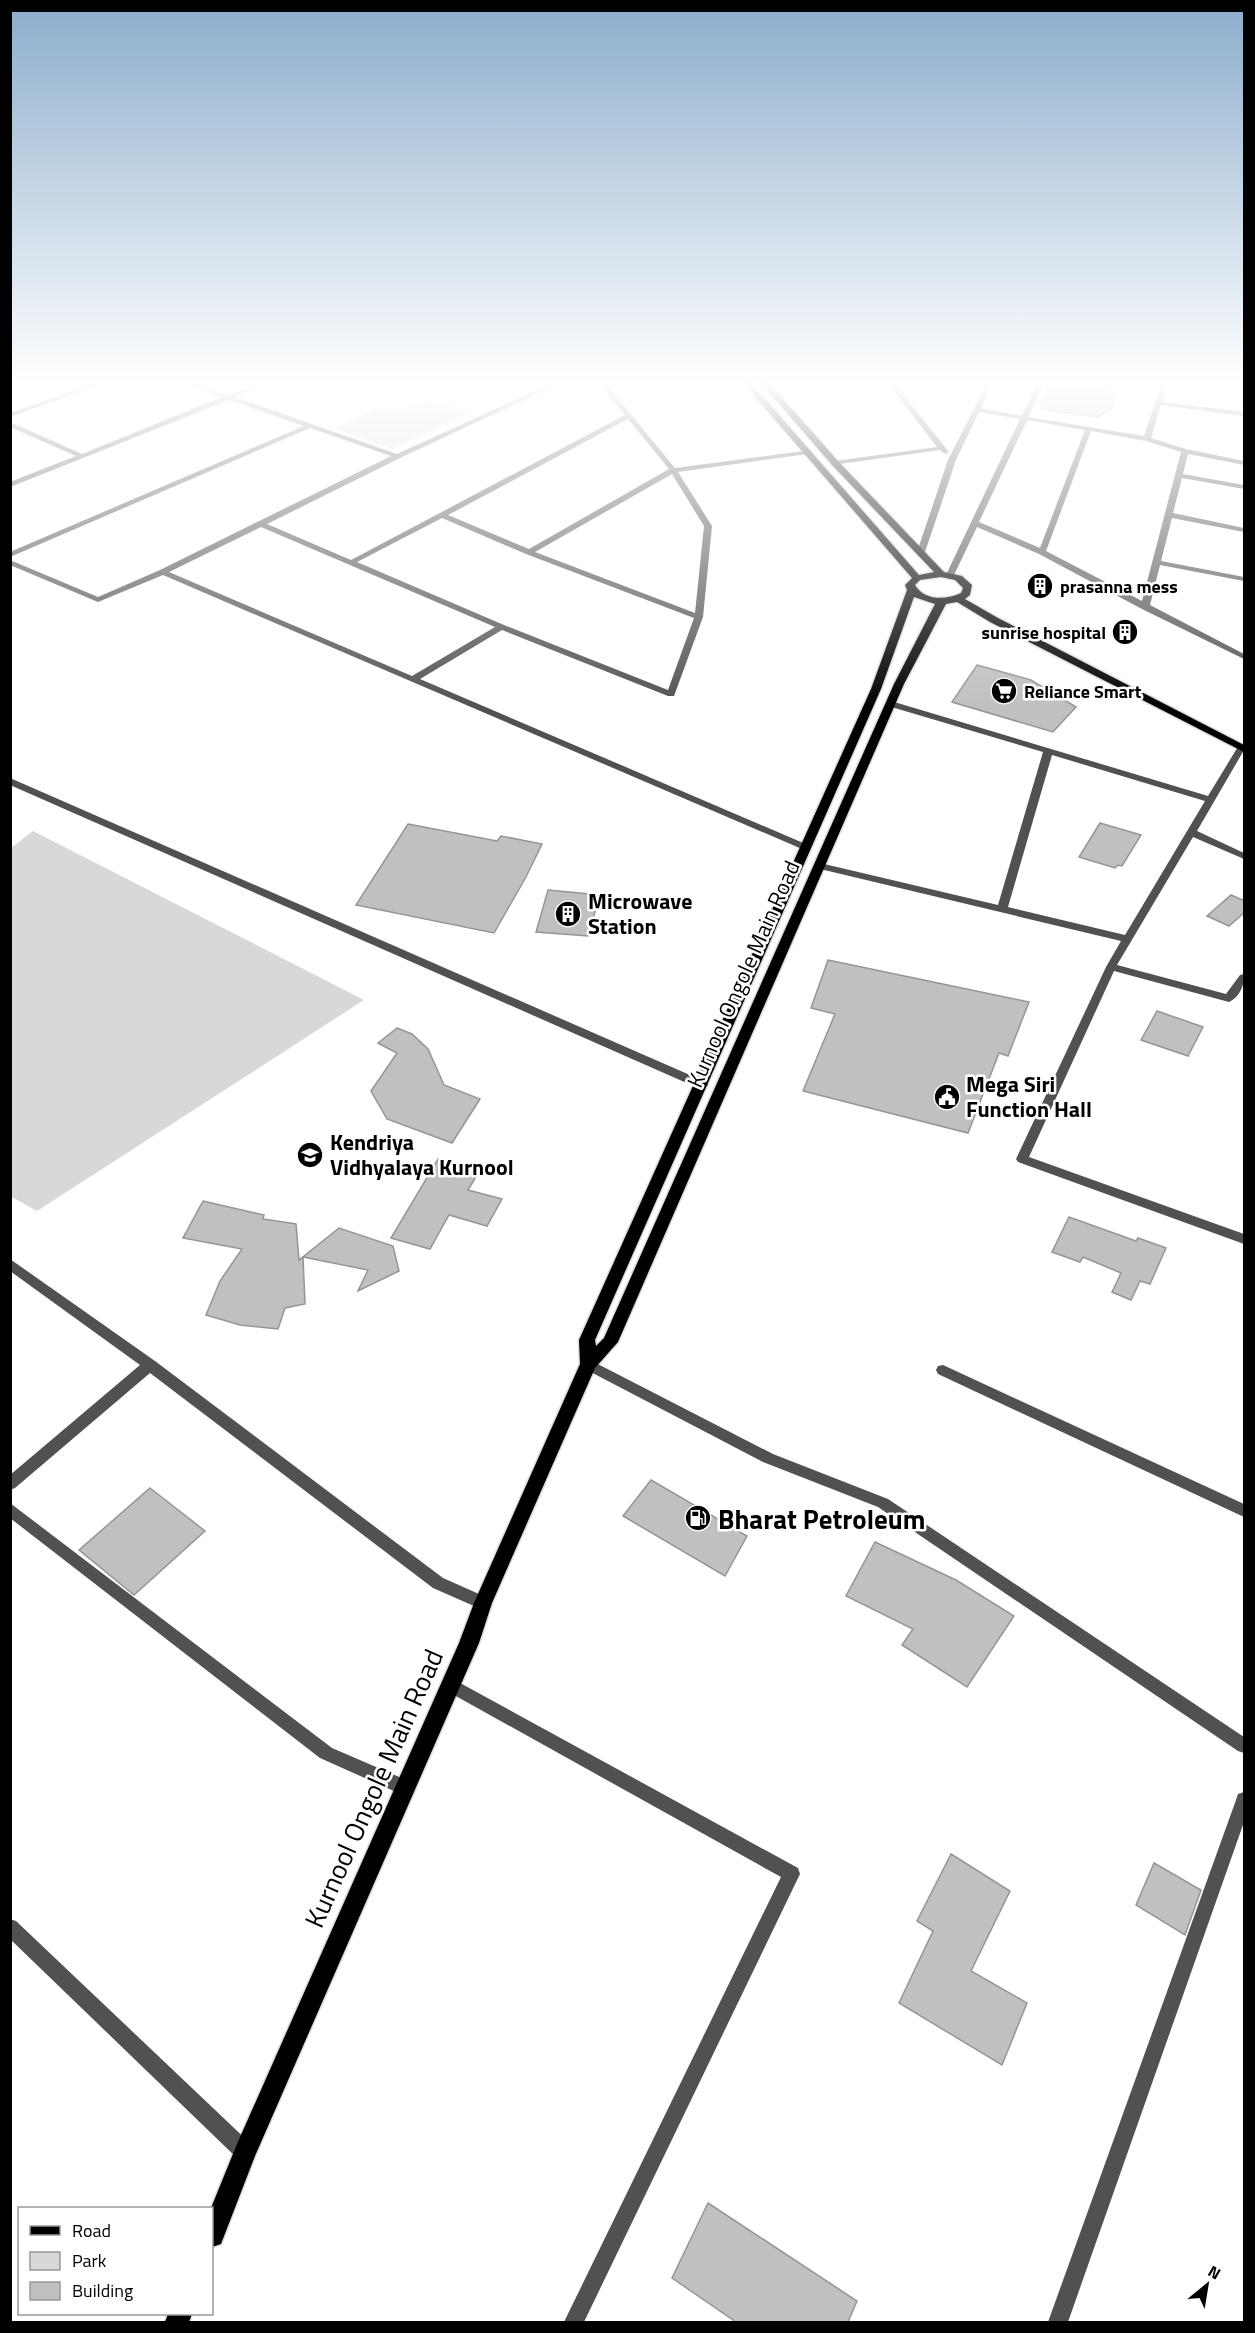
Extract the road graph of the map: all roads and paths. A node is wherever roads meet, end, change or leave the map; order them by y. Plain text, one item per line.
1 (156, 492) edge
2 (325, 492) edge
3 (483, 492) edge
4 (635, 492) edge
5 (687, 492) edge
6 (840, 492) edge
7 (863, 492) edge
8 (941, 492) edge
9 (990, 492) edge
10 (1065, 492) edge
11 (1174, 492) edge
12 (440, 514) junction
13 (1169, 515) junction
14 (975, 523) junction
15 (261, 524) junction
16 (1245, 530) edge
17 (529, 552) junction
18 (921, 552) junction
19 (1042, 552) junction
20 (10, 555) edge
21 (10, 562) edge
22 (352, 562) junction
23 (1155, 562) junction
24 (163, 572) junction
25 (945, 575) junction
26 (1245, 579) edge
27 (914, 584) junction
28 (959, 599) junction
29 (942, 601) junction
30 (1144, 607) junction
31 (699, 617) junction
32 (501, 627) junction
33 (1245, 657) edge
34 (413, 680) junction
35 (891, 704) junction
36 (1243, 748) edge
37 (1048, 751) junction
38 (10, 781) edge
39 (1210, 799) junction
40 (1191, 832) junction
41 (805, 847) junction
42 (1245, 856) edge
43 (820, 866) junction
44 (1002, 909) junction
45 (1127, 939) junction
46 (1111, 967) junction
47 (1245, 977) edge
48 (702, 1085) junction
49 (1245, 1239) edge
50 (10, 1264) edge
51 (588, 1364) junction
52 (150, 1365) junction
53 (943, 1370) dead end
54 (10, 1484) edge
55 (10, 1509) edge
56 (1245, 1511) edge
57 (483, 1603) junction
58 (451, 1685) junction
59 (1245, 1746) edge
60 (405, 1788) junction
61 (1245, 1800) edge
62 (10, 1927) edge
63 (244, 2152) junction
64 (213, 2232) edge
65 (574, 2322) edge
66 (1058, 2322) edge

1 - 20 street
2 - 15 street
3 - 12 street
4 - 17 street
5 - 31 street
6 - 27 main road
7 - 18 main road
8 - 18 street
9 - 14 street
10 - 19 street
11 - 13 street
12 - 17 street
12 - 22 street
13 - 16 street
13 - 23 street
14 - 19 street
14 - 25 street
15 - 22 street
15 - 24 street
17 - 31 street
18 - 25 main road
19 - 30 street
21 - 24 street
22 - 32 street
23 - 26 street
23 - 30 street
24 - 34 street
25 - 27 main road
25 - 28 main road
27 - 29 main road
27 - 41 main road, Kurnool Ongole Main Road
28 - 29 main road
28 - 36 main road
29 - 35 main road, Kurnool Ongole Main Road
30 - 33 street
31 - 32 street
32 - 34 street
34 - 41 street
35 - 37 street
35 - 43 main road, Kurnool Ongole Main Road
36 - 39 street
37 - 39 street
37 - 44 street
38 - 48 street
39 - 40 street
40 - 42 street
40 - 45 street
41 - 48 main road, Kurnool Ongole Main Road
43 - 44 street
43 - 51 main road, Kurnool Ongole Main Road
44 - 45 street
45 - 46 street
46 - 47 street
46 - 49 street
48 - 51 main road, Kurnool Ongole Main Road
50 - 52 street
51 - 57 main road, Kurnool Ongole Main Road
51 - 59 street
52 - 54 street
52 - 57 street
53 - 56 street
55 - 60 street
57 - 58 main road, Kurnool Ongole Main Road
58 - 60 main road, Kurnool Ongole Main Road
58 - 65 street
60 - 63 main road, Kurnool Ongole Main Road
61 - 66 street
62 - 63 street
63 - 64 main road, Kurnool Ongole Main Road

